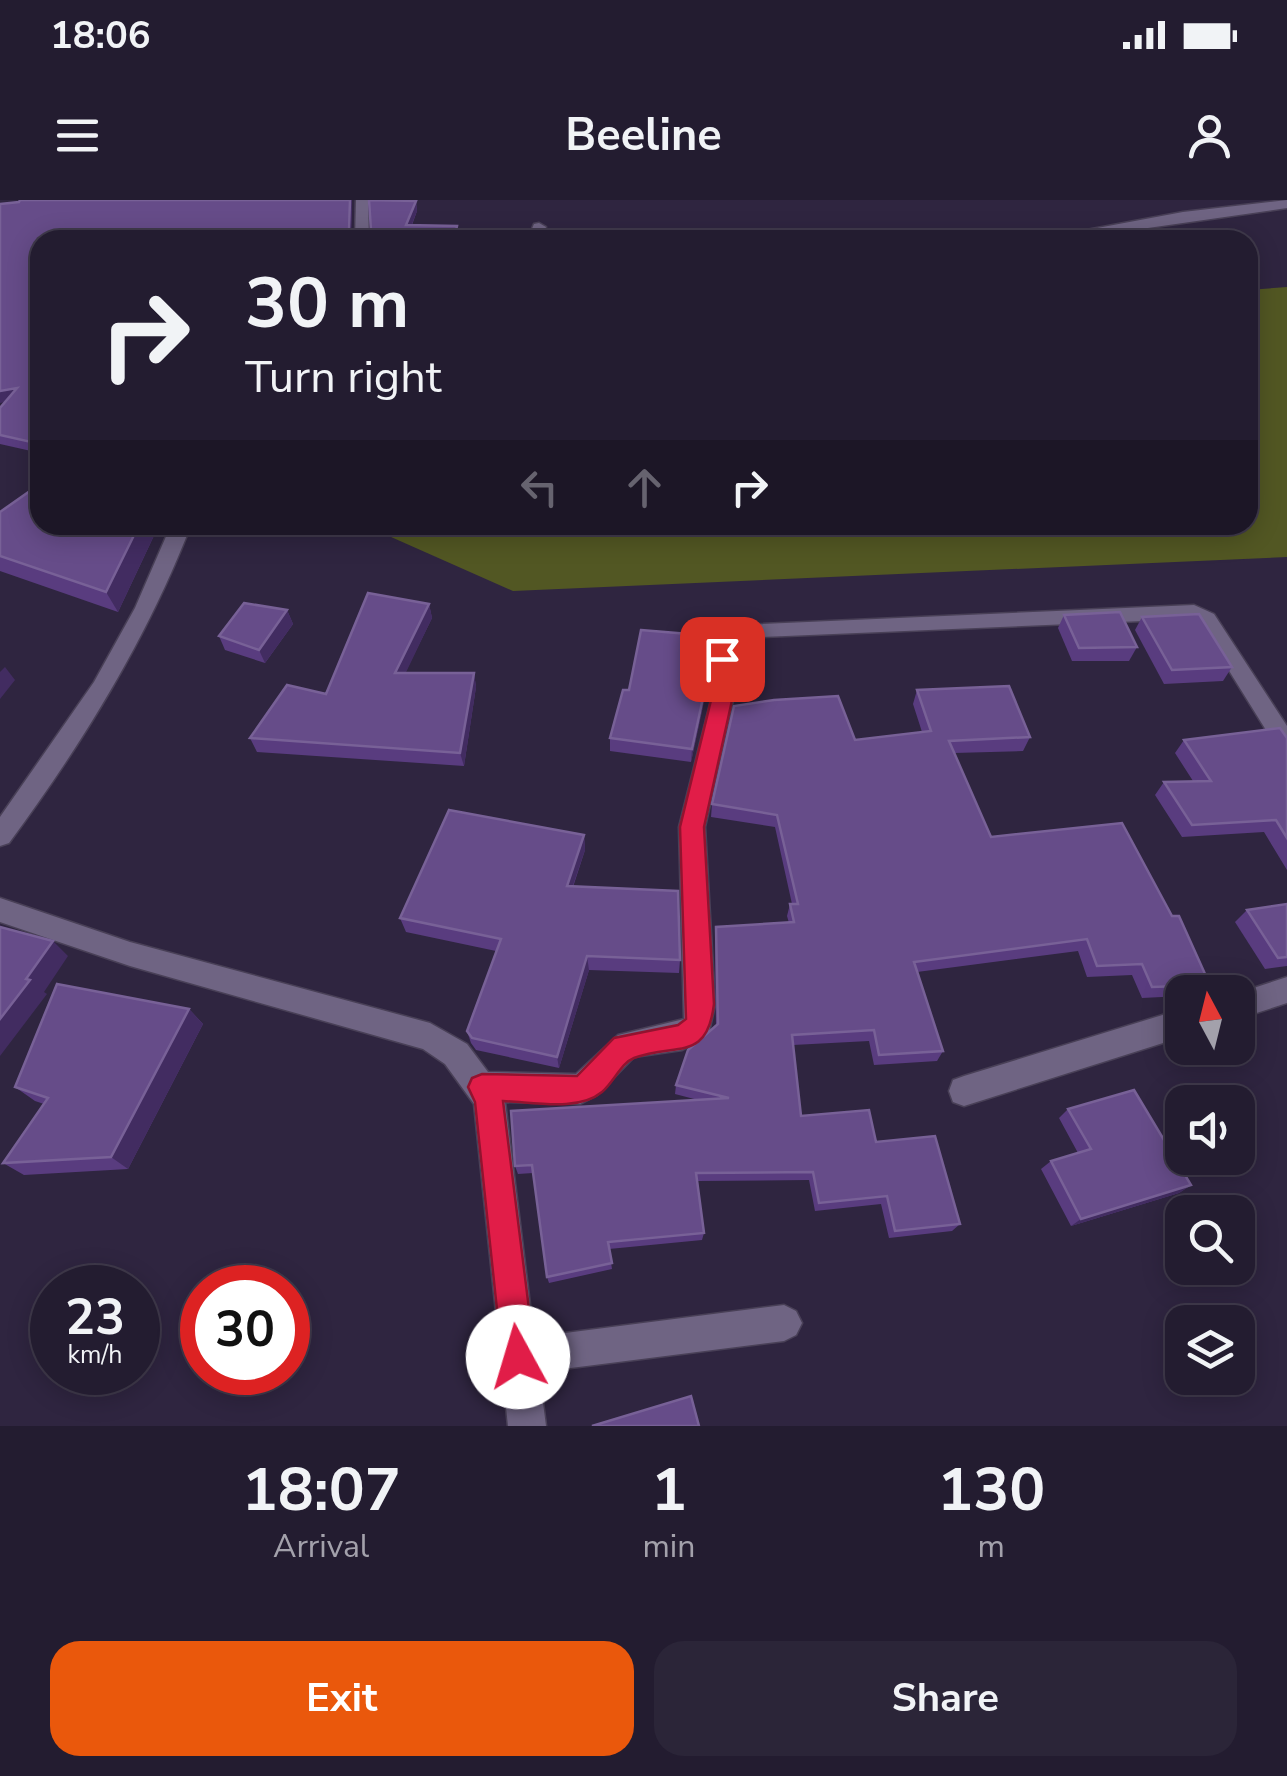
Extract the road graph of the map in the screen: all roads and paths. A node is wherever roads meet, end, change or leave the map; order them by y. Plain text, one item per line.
1 (362, 200) edge
2 (1287, 204) edge
3 (362, 230) edge
4 (1100, 230) edge
5 (177, 535) edge
6 (1287, 746) edge
7 (0, 836) edge
8 (0, 910) edge
9 (1287, 990) edge
10 (1255, 1000) edge
11 (1165, 1028) edge
12 (482, 1087) junction
13 (964, 1090) dead end
14 (784, 1323) dead end
15 (518, 1357) junction
16 (528, 1426) edge

1 - 3 street
2 - 4 street
5 - 7 street
6 - 12 street
8 - 12 street
9 - 10 street
11 - 13 street
12 - 15 street
14 - 15 street
15 - 16 street

